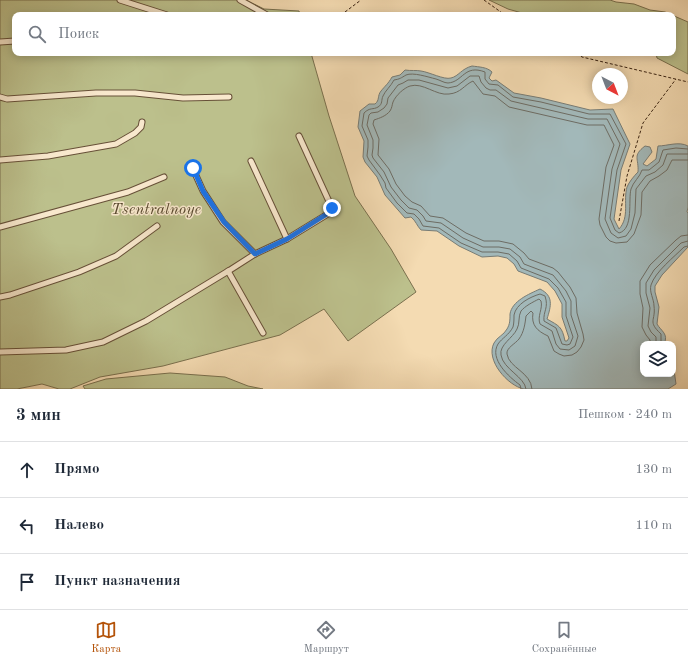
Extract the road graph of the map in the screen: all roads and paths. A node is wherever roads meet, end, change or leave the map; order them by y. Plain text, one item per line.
1 (120, 0) edge
2 (240, 0) edge
3 (362, 0) edge
4 (484, 0) edge
5 (158, 12) edge
6 (262, 12) edge
7 (345, 12) edge
8 (501, 12) edge
9 (12, 41) edge
10 (0, 42) edge
11 (581, 56) edge
12 (676, 79) junction
13 (688, 82) edge
14 (0, 97) edge
15 (229, 98) dead end
16 (142, 122) dead end
17 (299, 136) dead end
18 (0, 160) edge
19 (251, 161) dead end
20 (193, 168) dead end
21 (164, 177) dead end
22 (619, 220) dead end
23 (157, 226) dead end
24 (0, 227) edge
25 (287, 239) junction
26 (255, 254) junction
27 (228, 271) junction
28 (0, 297) edge
29 (263, 333) dead end
30 (0, 352) edge

1 - 5 street
2 - 6 street
3 - 7 path
4 - 8 path
9 - 10 street
11 - 12 path
12 - 13 path
12 - 22 path
14 - 15 street
16 - 18 street
17 - 25 street
19 - 25 street
20 - 26 street
21 - 24 street
23 - 28 street
25 - 26 street
26 - 27 street
27 - 29 street
27 - 30 street

